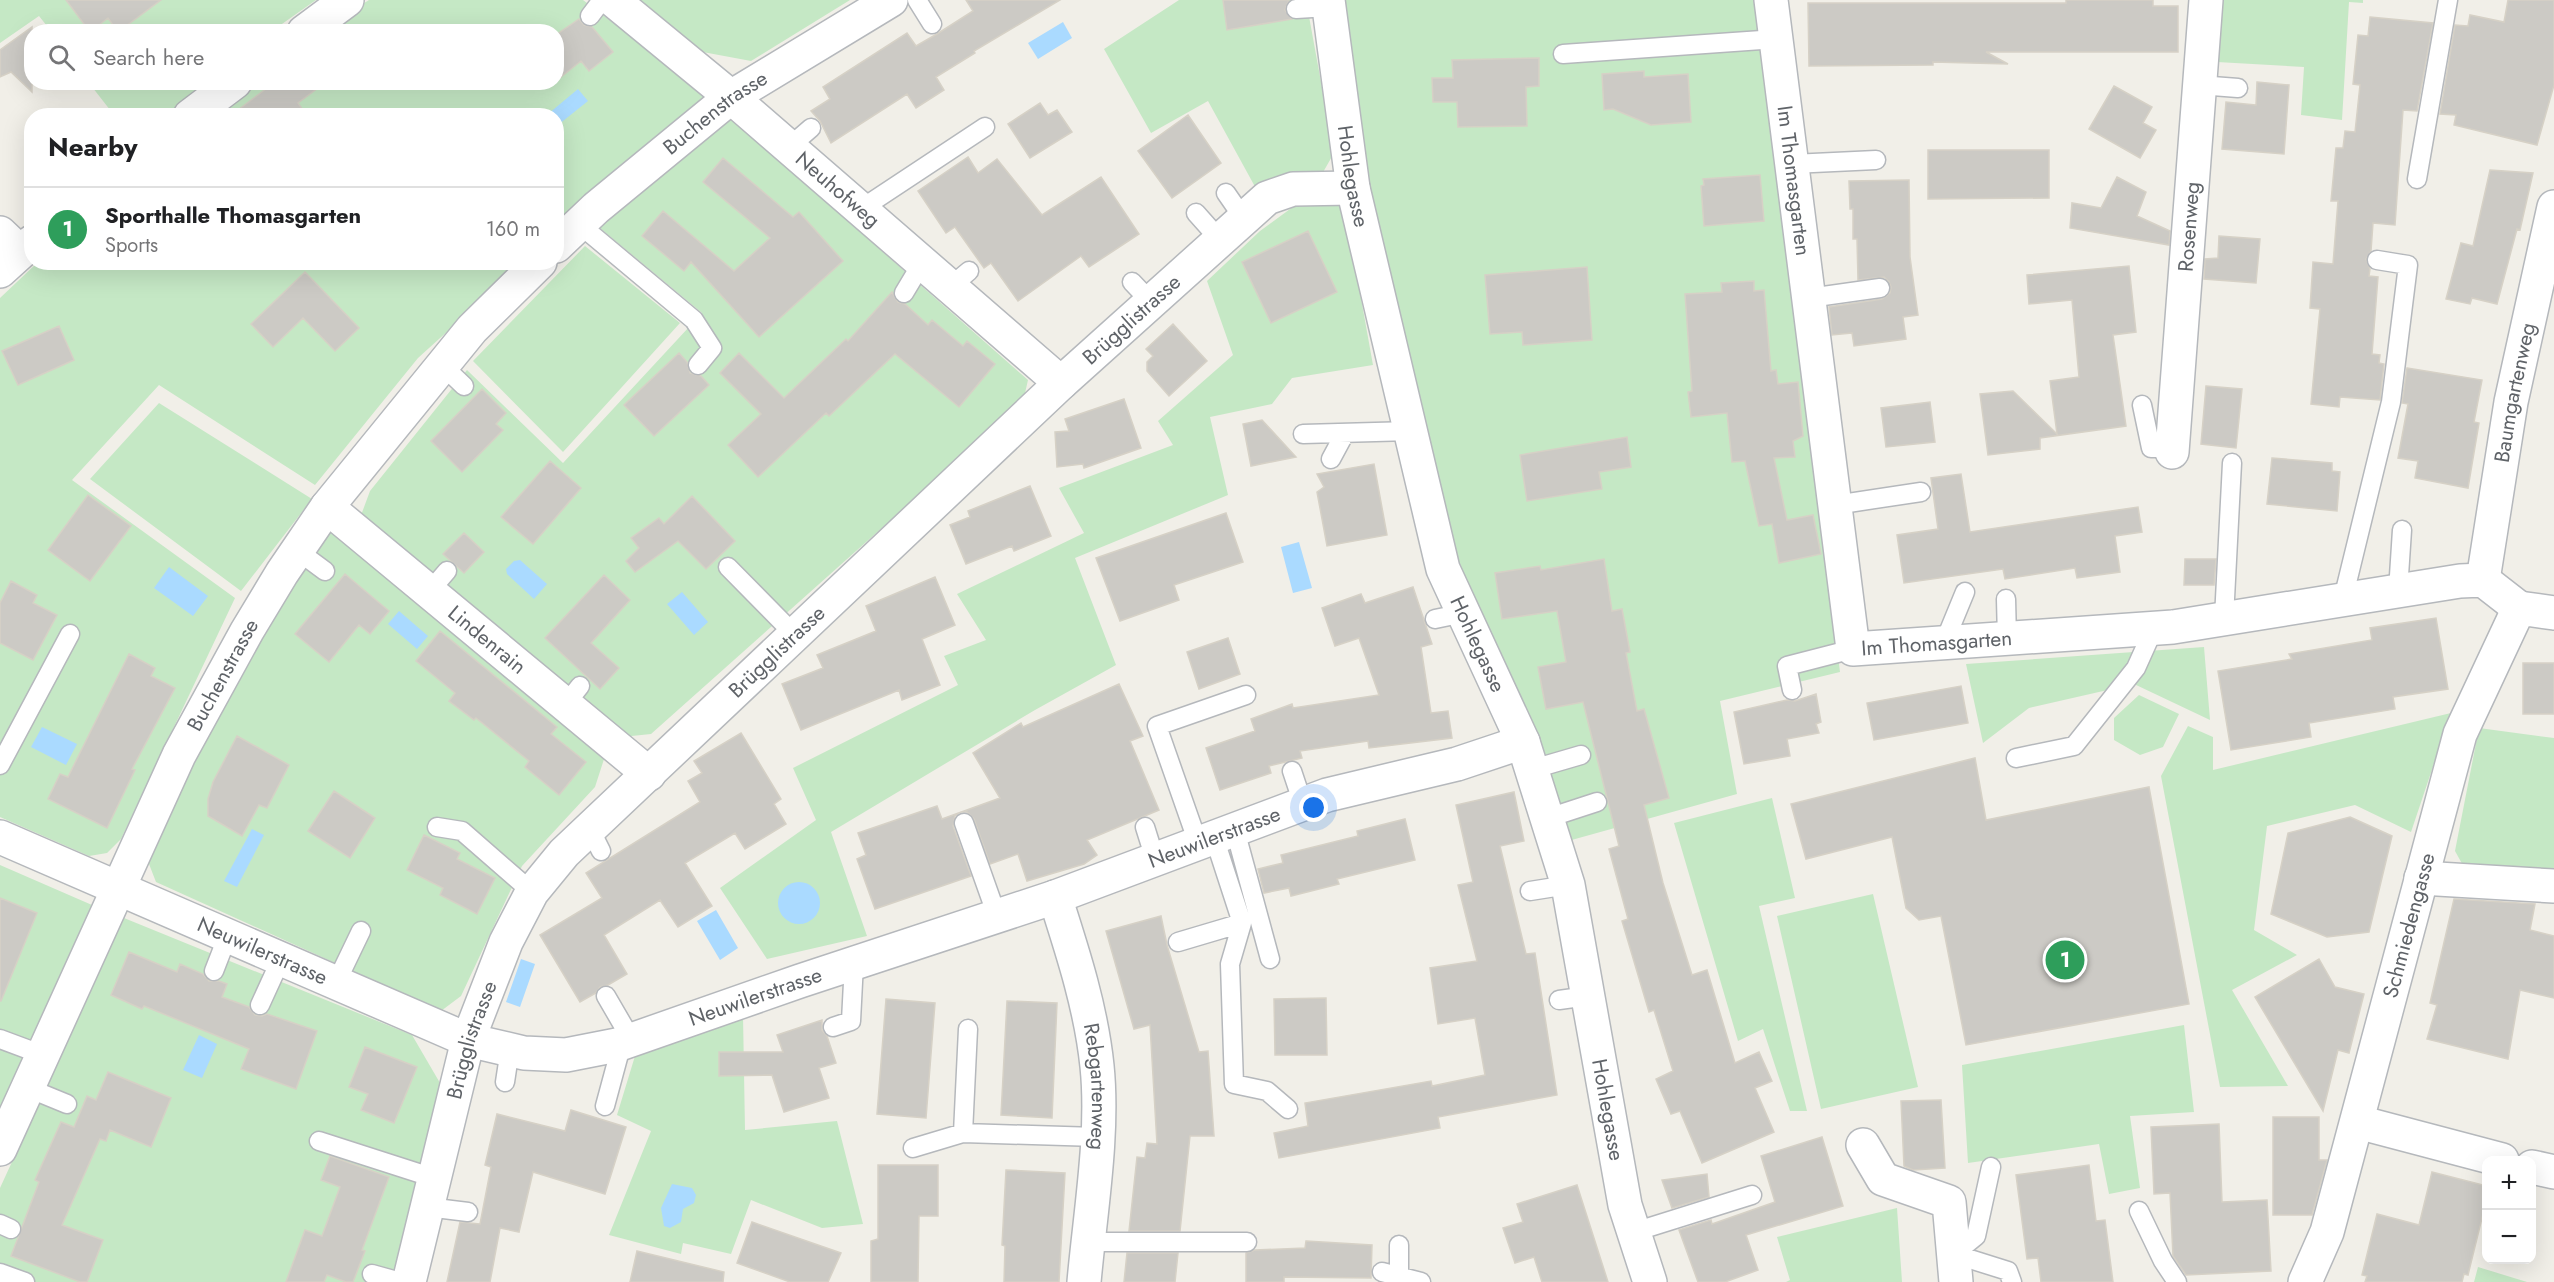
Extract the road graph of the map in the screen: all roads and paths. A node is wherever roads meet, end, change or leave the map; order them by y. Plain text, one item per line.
1 (347, 0) edge
2 (602, 0) edge
3 (891, 0) edge
4 (917, 0) edge
5 (1772, 0) edge
6 (2206, 0) edge
7 (2448, 0) edge
8 (1328, 4) edge
9 (602, 8) edge
10 (1296, 9) dead end
11 (315, 24) edge
12 (932, 24) dead end
13 (1776, 39) junction
14 (1563, 54) dead end
15 (2199, 84) junction
16 (2238, 88) dead end
17 (224, 90) edge
18 (731, 97) junction
19 (201, 108) edge
20 (985, 127) dead end
21 (1876, 160) dead end
22 (1792, 164) junction
23 (2417, 178) dead end
24 (1353, 188) junction
25 (2554, 207) edge
26 (861, 209) junction
27 (1196, 213) dead end
28 (568, 235) edge
29 (1220, 240) junction
30 (2377, 261) dead end
31 (922, 263) junction
32 (532, 270) edge
33 (1880, 288) dead end
34 (904, 293) dead end
35 (1809, 298) junction
36 (698, 365) dead end
37 (1061, 383) junction
38 (2142, 405) dead end
39 (1411, 431) junction
40 (1345, 433) junction
41 (1303, 434) dead end
42 (2172, 450) joint
43 (1331, 459) dead end
44 (2232, 463) dead end
45 (1921, 492) dead end
46 (1835, 505) junction
47 (327, 507) junction
48 (2402, 530) dead end
49 (298, 551) junction
50 (728, 567) dead end
51 (325, 571) dead end
52 (2483, 580) junction
53 (2398, 591) junction
54 (1965, 592) dead end
55 (2006, 599) dead end
56 (2343, 599) junction
57 (2519, 608) junction
58 (2554, 613) edge
59 (2224, 618) junction
60 (2154, 628) junction
61 (70, 634) dead end
62 (795, 635) junction
63 (2007, 639) junction
64 (1944, 643) junction
65 (1853, 649) junction
66 (1792, 690) dead end
67 (1246, 695) dead end
68 (1581, 755) dead end
69 (1528, 756) junction
70 (2016, 758) dead end
71 (0, 765) edge
72 (1292, 771) dead end
73 (649, 774) junction
74 (1597, 802) dead end
75 (1303, 804) junction
76 (1548, 818) junction
77 (964, 823) dead end
78 (1145, 827) dead end
79 (437, 828) dead end
80 (0, 837) edge
81 (1216, 837) junction
82 (1155, 859) junction
83 (2421, 878) junction
84 (1568, 885) junction
85 (2554, 886) edge
86 (119, 888) junction
87 (1530, 891) dead end
88 (532, 892) junction
89 (1054, 897) junction
90 (997, 916) junction
91 (1242, 923) junction
92 (361, 931) dead end
93 (228, 935) junction
94 (1178, 942) dead end
95 (281, 958) junction
96 (1270, 958) dead end
97 (854, 963) junction
98 (214, 971) dead end
99 (336, 983) junction
100 (606, 996) dead end
101 (260, 1005) dead end
102 (833, 1027) dead end
103 (968, 1029) dead end
104 (0, 1039) edge
105 (468, 1040) junction
106 (627, 1041) junction
107 (510, 1049) junction
108 (43, 1055) junction
109 (505, 1082) dead end
110 (28, 1088) junction
111 (67, 1104) dead end
112 (605, 1107) dead end
113 (1288, 1109) dead end
114 (2358, 1122) junction
115 (963, 1133) junction
116 (1097, 1137) junction
117 (319, 1141) dead end
118 (1863, 1144) dead end
119 (913, 1148) dead end
120 (0, 1149) edge
121 (2484, 1156) edge
122 (1991, 1167) dead end
123 (2536, 1168) edge
124 (2554, 1172) edge
125 (431, 1192) junction
126 (1752, 1195) dead end
127 (2139, 1211) dead end
128 (468, 1212) dead end
129 (1634, 1232) junction
130 (1088, 1242) junction
131 (1247, 1242) dead end
132 (1399, 1245) dead end
133 (1955, 1268) edge
134 (0, 1273) edge
135 (372, 1274) dead end
136 (25, 1282) edge
137 (401, 1282) edge
138 (409, 1282) edge
139 (1084, 1282) edge
140 (1421, 1282) edge
141 (1650, 1282) edge
142 (2012, 1282) edge
143 (2177, 1282) edge
144 (2305, 1282) edge

1 - 11 street
2 - 9 lane
3 - 18 street, Buchenstrasse
4 - 12 lane
5 - 13 street, Im Thomasgarten
6 - 15 street, Rosenweg
7 - 23 lane
8 - 10 lane
8 - 24 street, Hohlegasse
9 - 18 street, Neuhofweg
13 - 14 lane
13 - 22 street, Im Thomasgarten
15 - 16 lane
15 - 42 street, Rosenweg
17 - 19 street
18 - 26 street, Neuhofweg
18 - 28 street, Buchenstrasse
20 - 26 lane
21 - 22 lane
22 - 35 street, Im Thomasgarten
24 - 29 street, Brügglistrasse
24 - 39 street, Hohlegasse
25 - 52 street, Baumgartenweg
26 - 31 street, Neuhofweg
27 - 29 lane
28 - 36 lane
29 - 37 street, Brügglistrasse
30 - 56 lane
31 - 34 lane
31 - 37 street, Neuhofweg
32 - 47 street, Buchenstrasse
33 - 35 lane
35 - 46 street, Im Thomasgarten
37 - 62 street, Brügglistrasse
38 - 42 lane
39 - 40 lane
39 - 69 street, Hohlegasse
40 - 41 lane
40 - 43 lane
44 - 59 lane
45 - 46 lane
46 - 65 street, Im Thomasgarten
47 - 49 street, Buchenstrasse
47 - 73 street, Lindenrain
48 - 53 lane
49 - 51 lane
49 - 86 street, Buchenstrasse
50 - 62 lane
52 - 53 street, Im Thomasgarten
52 - 57 street
53 - 56 street, Im Thomasgarten
54 - 64 lane
55 - 63 lane
56 - 59 street, Im Thomasgarten
57 - 58 street
57 - 83 street, Schmiedengasse
59 - 60 street, Im Thomasgarten
60 - 63 street, Im Thomasgarten
60 - 70 lane
61 - 71 lane
62 - 73 street, Brügglistrasse
63 - 64 street, Im Thomasgarten
64 - 65 street, Im Thomasgarten
65 - 66 lane
67 - 81 lane
68 - 69 lane
69 - 75 street, Neuwilerstrasse
69 - 76 street, Hohlegasse
72 - 75 lane
73 - 88 street, Brügglistrasse
74 - 76 lane
75 - 81 street, Neuwilerstrasse
76 - 84 street, Hohlegasse
77 - 90 lane
78 - 82 lane
79 - 88 lane
80 - 86 street, Neuwilerstrasse
81 - 82 street, Neuwilerstrasse
81 - 91 lane
81 - 96 lane
82 - 89 street, Neuwilerstrasse
83 - 85 street
83 - 114 street, Schmiedengasse
84 - 87 lane
84 - 129 street, Hohlegasse
86 - 93 street, Neuwilerstrasse
86 - 108 street, Buchenstrasse
88 - 105 street, Brügglistrasse
89 - 90 street, Neuwilerstrasse
89 - 116 street, Rebgartenweg
90 - 97 street, Neuwilerstrasse
91 - 94 lane
91 - 113 lane
92 - 99 lane
93 - 95 street, Neuwilerstrasse
93 - 98 lane
95 - 99 street, Neuwilerstrasse
95 - 101 lane
97 - 102 lane
97 - 106 street, Neuwilerstrasse
99 - 105 street, Neuwilerstrasse
100 - 106 lane
103 - 115 lane
104 - 108 lane
105 - 107 street, Neuwilerstrasse
105 - 125 street, Brügglistrasse
106 - 107 street, Neuwilerstrasse
106 - 112 lane
107 - 109 lane
108 - 110 street, Buchenstrasse
110 - 111 lane
110 - 120 street, Buchenstrasse
114 - 121 street
114 - 144 street, Schmiedengasse
115 - 116 lane
115 - 119 lane
116 - 130 street, Rebgartenweg
117 - 125 lane
118 - 133 street
122 - 133 lane
123 - 124 street
125 - 128 lane
125 - 138 street, Brügglistrasse
126 - 129 lane
127 - 143 lane
129 - 141 street, Hohlegasse
130 - 131 lane
130 - 139 street, Rebgartenweg
132 - 140 lane
133 - 142 lane
134 - 136 lane
135 - 137 lane

